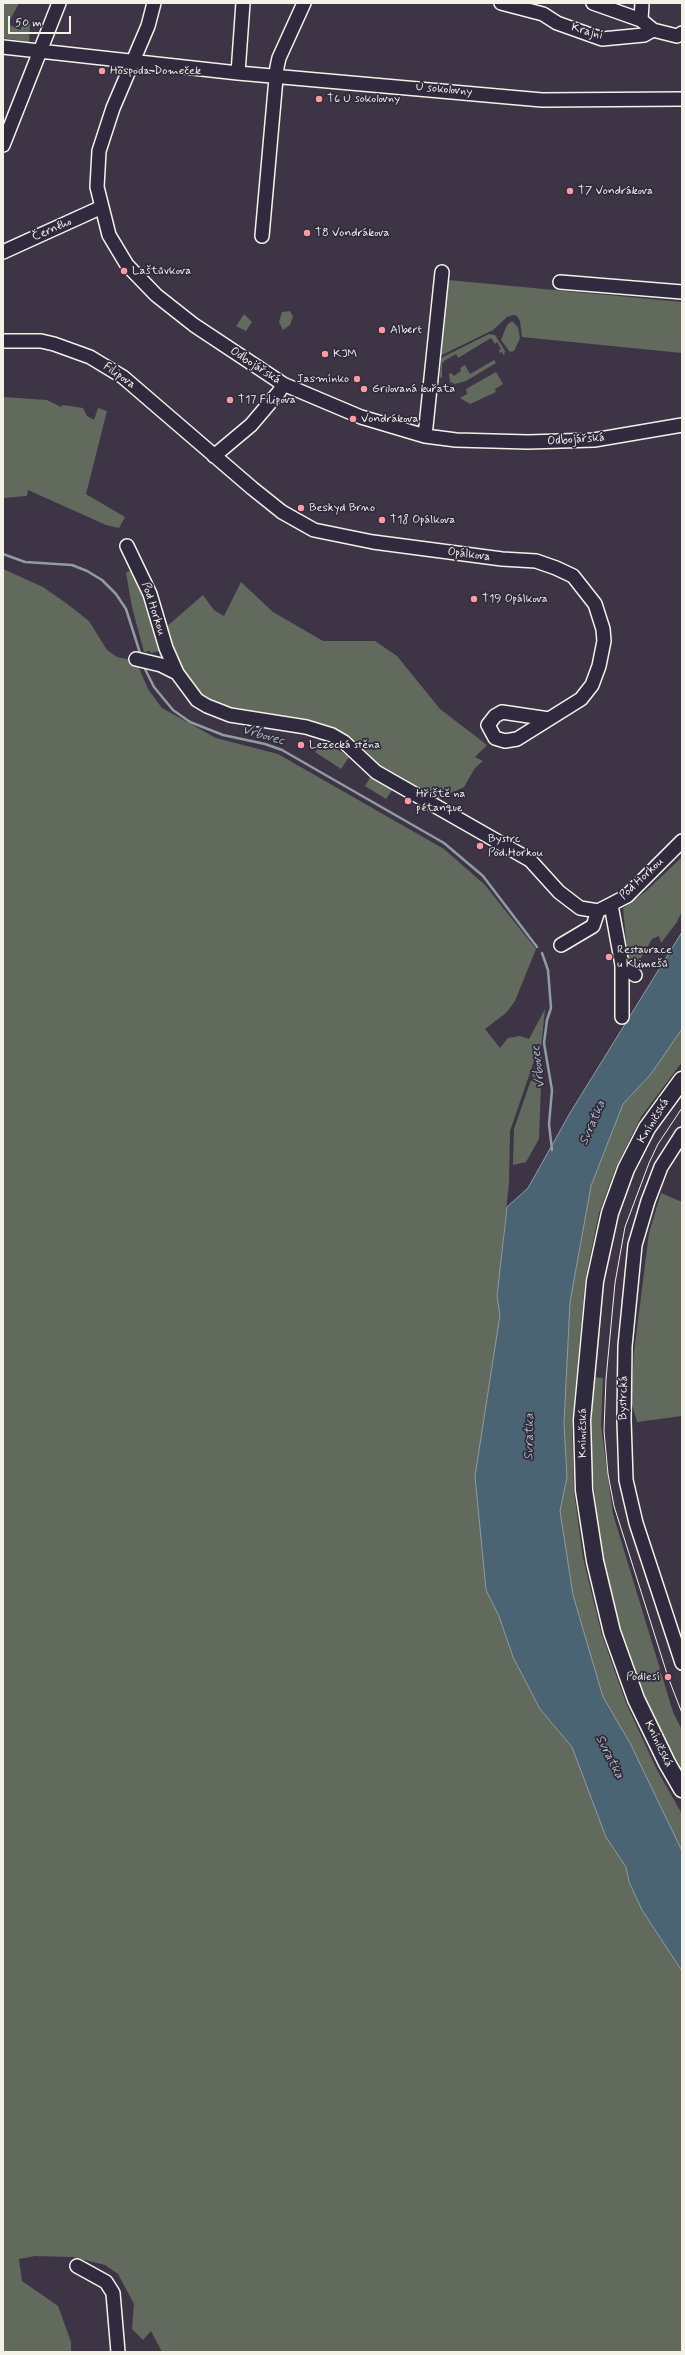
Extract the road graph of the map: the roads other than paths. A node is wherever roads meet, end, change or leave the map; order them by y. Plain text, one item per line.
1 (59, 3) edge
2 (154, 3) edge
3 (243, 3) edge
4 (304, 3) edge
5 (501, 3) edge
6 (593, 3) edge
7 (642, 3) edge
8 (641, 20) junction
9 (653, 30) junction
10 (680, 35) edge
11 (3, 47) edge
12 (41, 51) junction
13 (134, 61) junction
14 (238, 73) junction
15 (276, 75) junction
16 (682, 99) edge
17 (3, 145) edge
18 (102, 207) junction
19 (262, 236) dead end
20 (3, 252) edge
21 (442, 272) dead end
22 (560, 282) dead end
23 (682, 292) edge
24 (3, 341) edge
25 (283, 384) junction
26 (682, 425) edge
27 (425, 436) junction
28 (214, 456) junction
29 (127, 546) dead end
30 (142, 660) dead end
31 (177, 673) junction
32 (549, 719) dead end
33 (682, 841) edge
34 (611, 905) junction
35 (598, 911) junction
36 (561, 945) dead end
37 (622, 965) junction
38 (635, 975) dead end
39 (622, 1017) dead end
40 (682, 1080) edge
41 (682, 1134) edge
42 (682, 1664) edge
43 (682, 1789) edge
44 (77, 2266) dead end
45 (118, 2352) edge

1 - 12 street
2 - 13 street, Odbojářská
3 - 14 street
4 - 15 street
5 - 9 street, Krajní
6 - 8 street
7 - 8 street
8 - 9 street
9 - 10 street
11 - 12 street
12 - 13 street
12 - 17 street
13 - 14 street, U sokolovny
13 - 18 street, Odbojářská
14 - 15 street, U sokolovny
15 - 16 street, U sokolovny
15 - 19 street
18 - 20 street, Černého
18 - 25 street, Odbojářská
21 - 27 street
22 - 23 street
24 - 28 street, Filipova
25 - 27 street, Odbojářská
25 - 28 street
26 - 27 street, Odbojářská
28 - 32 street, Opálkova
29 - 31 street, Pod Horkou
30 - 31 street
31 - 35 street, Pod Horkou
33 - 34 street, Pod Horkou
34 - 35 street, Pod Horkou
34 - 37 street
35 - 36 street
37 - 38 street
37 - 39 street
40 - 43 main road, Kníničská
41 - 42 street, Bystrcká
44 - 45 street

